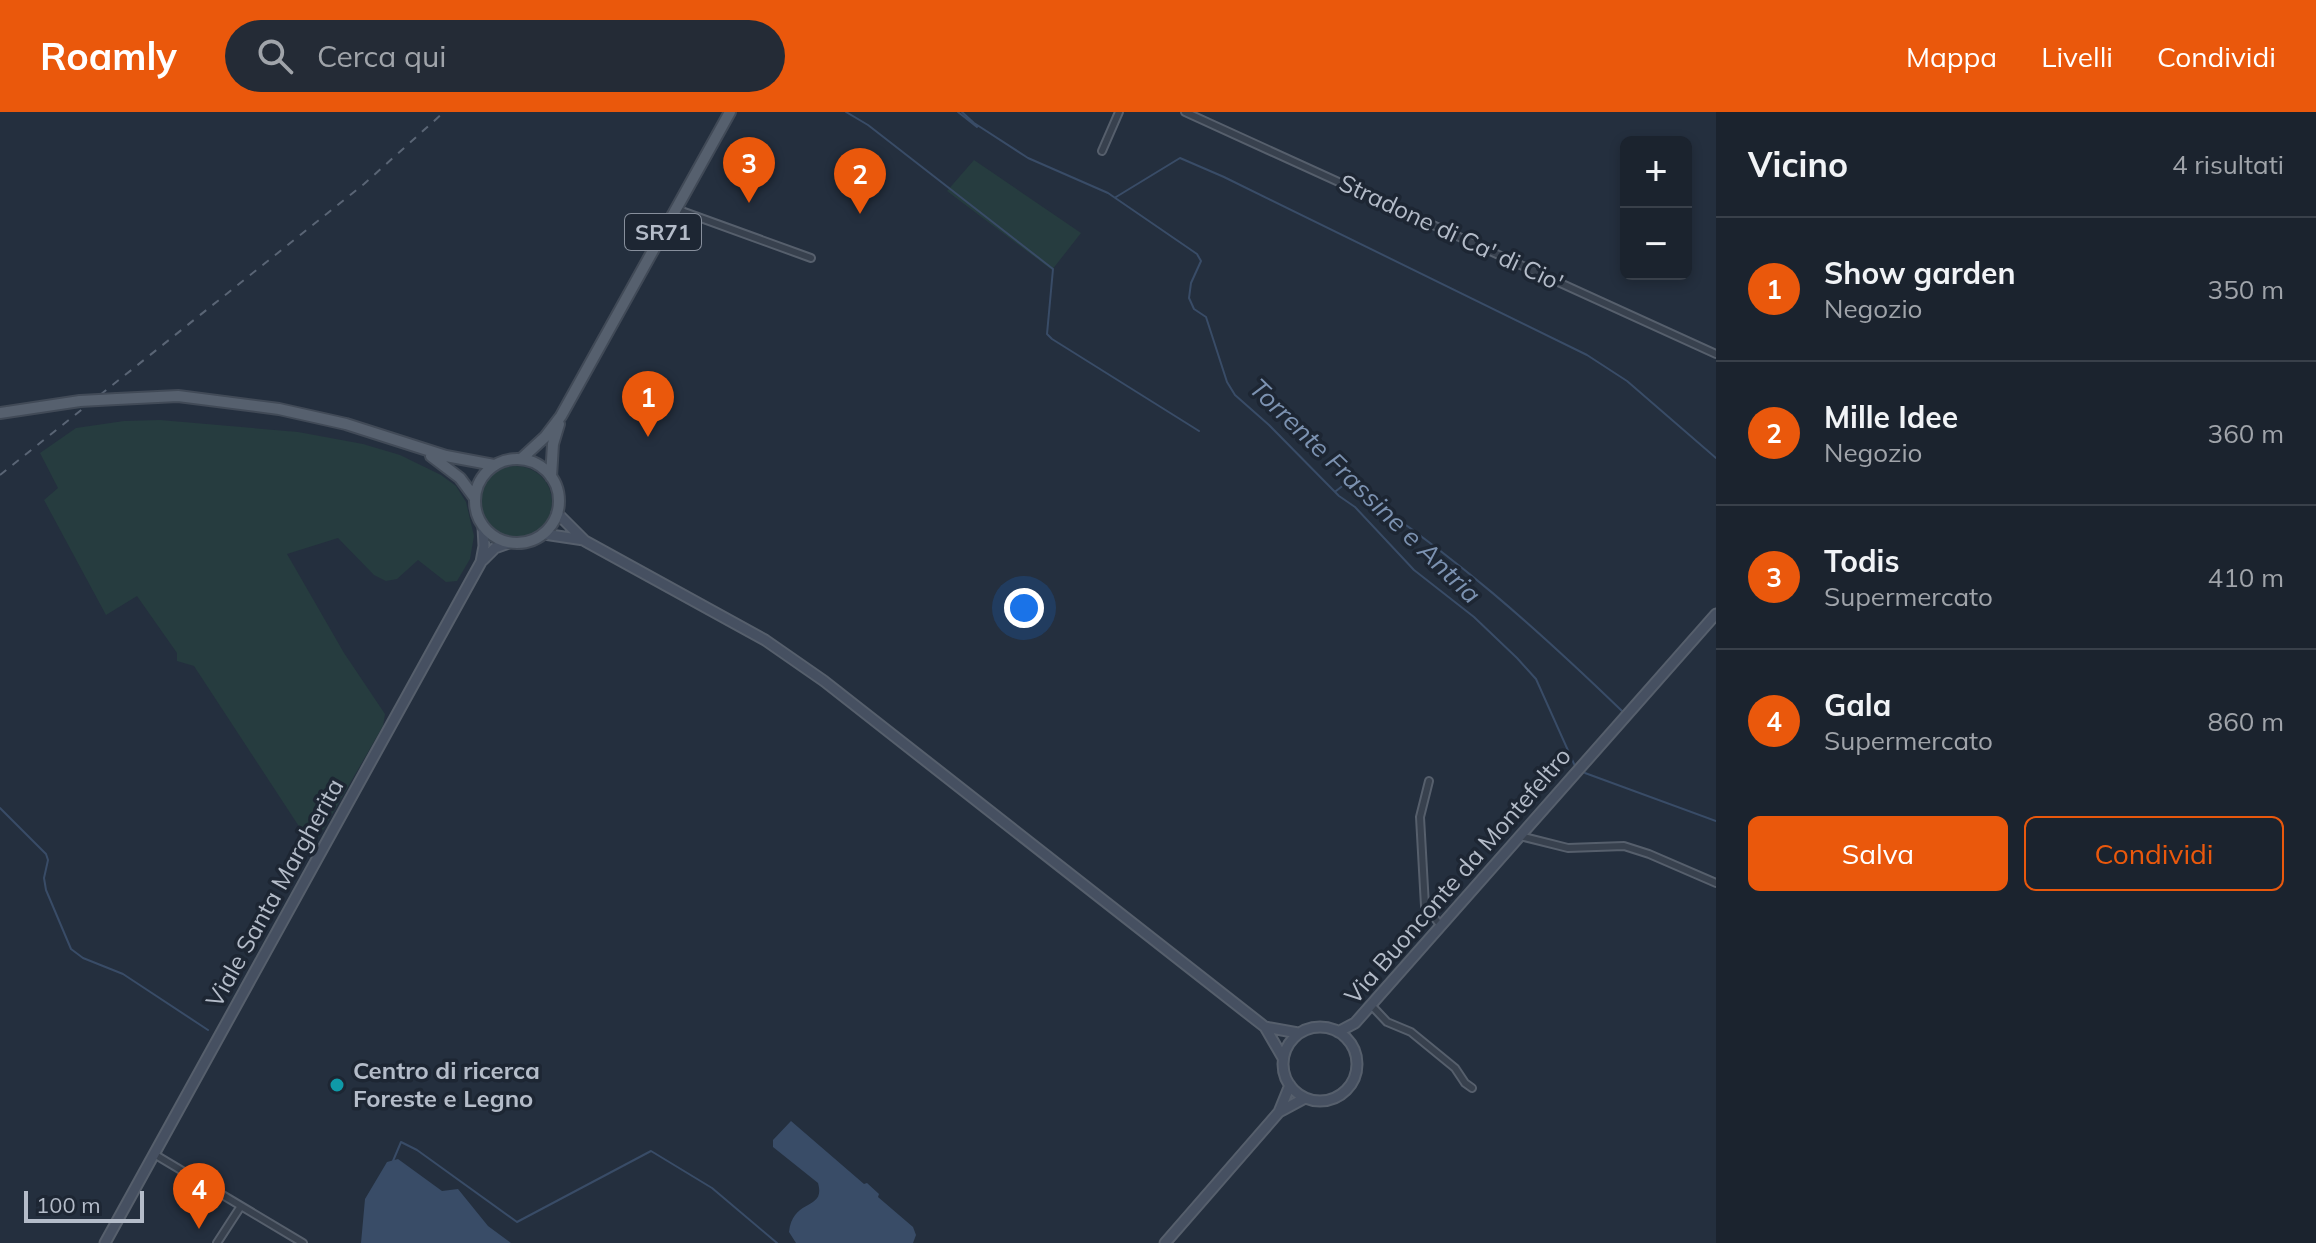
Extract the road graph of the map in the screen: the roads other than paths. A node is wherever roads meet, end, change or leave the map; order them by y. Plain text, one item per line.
1 (730, 112) edge
2 (1119, 112) edge
3 (1185, 112) edge
4 (1213, 112) edge
5 (1207, 122) junction
6 (1102, 151) dead end
7 (676, 209) junction
8 (811, 258) dead end
9 (1716, 354) edge
10 (0, 414) edge
11 (561, 416) junction
12 (423, 450) junction
13 (521, 459) junction
14 (494, 465) junction
15 (551, 477) junction
16 (474, 497) junction
17 (557, 513) junction
18 (483, 527) junction
19 (544, 534) junction
20 (585, 541) junction
21 (509, 543) junction
22 (481, 562) junction
23 (1716, 614) edge
24 (1429, 781) dead end
25 (1520, 836) junction
26 (1716, 883) edge
27 (1441, 926) junction
28 (1371, 1005) junction
29 (1355, 1023) junction
30 (1265, 1027) junction
31 (1338, 1032) junction
32 (1298, 1033) junction
33 (1349, 1042) junction
34 (1283, 1058) junction
35 (1290, 1085) junction
36 (1472, 1088) dead end
37 (1305, 1098) junction
38 (1279, 1112) junction
39 (154, 1154) junction
40 (241, 1206) junction
41 (105, 1243) edge
42 (217, 1243) edge
43 (302, 1243) edge
44 (1165, 1243) edge

1 - 7 main road, SR71
2 - 6 street
3 - 5 street, Stradone di Ca' di Cio'
4 - 5 street
5 - 9 street, Stradone di Ca' di Cio'
7 - 8 street
7 - 11 main road, SR71
10 - 12 main road, bridge
11 - 13 main road, SR71
11 - 15 main road, SR71
12 - 14 main road
12 - 16 main road
13 - 14 main road
13 - 15 main road
14 - 16 main road
15 - 17 main road, SR71
16 - 18 main road
17 - 19 main road
17 - 20 street
18 - 21 main road
18 - 22 street, Viale Santa Margherita
19 - 20 street
19 - 21 main road
20 - 30 street
21 - 22 street, Viale Santa Margherita
22 - 39 street, Viale Santa Margherita
23 - 25 street, Via Buonconte da Montefeltro
24 - 27 street
25 - 26 street
25 - 27 street, Via Buonconte da Montefeltro
27 - 28 street, Via Buonconte da Montefeltro
28 - 29 street, Via Buonconte da Montefeltro
28 - 36 street
29 - 31 street
29 - 33 street
30 - 32 street, Via Buonconte da Montefeltro
30 - 34 street
31 - 32 street, Via Buonconte da Montefeltro
31 - 33 street, Via Buonconte da Montefeltro
32 - 34 street
33 - 37 street, Via Buonconte da Montefeltro
34 - 35 street
35 - 37 street
35 - 38 street
37 - 38 street
38 - 44 street
39 - 40 street
39 - 41 street, Viale Santa Margherita
40 - 42 street
40 - 43 street

